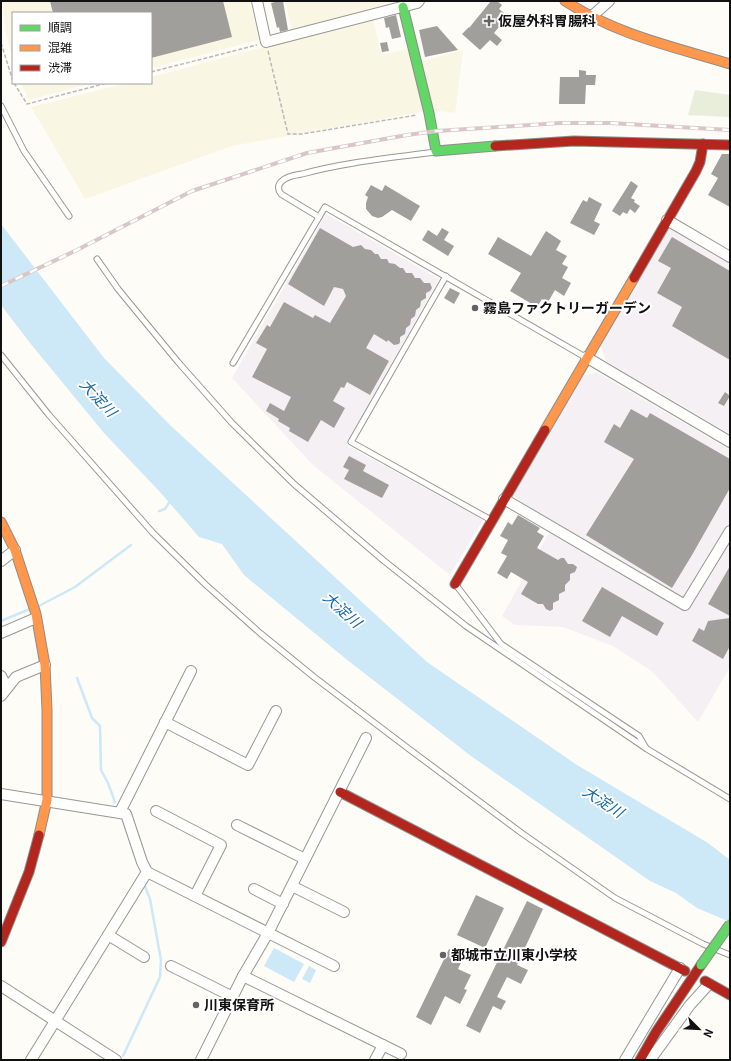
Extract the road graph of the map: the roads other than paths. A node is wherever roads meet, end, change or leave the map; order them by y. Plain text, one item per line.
1 (257, 1) edge
2 (419, 1) edge
3 (565, 1) edge
4 (609, 1) edge
5 (400, 5) edge
6 (591, 17) junction
7 (730, 64) edge
8 (1, 106) edge
9 (703, 144) junction
10 (730, 145) edge
11 (436, 151) junction
12 (69, 216) dead end
13 (319, 217) junction
14 (667, 220) junction
15 (730, 257) edge
16 (97, 259) dead end
17 (446, 276) junction
18 (1, 355) edge
19 (586, 357) junction
20 (233, 363) dead end
21 (730, 442) edge
22 (504, 499) junction
23 (491, 520) junction
24 (1, 522) edge
25 (730, 531) edge
26 (15, 550) junction
27 (1, 561) edge
28 (455, 584) joint
29 (36, 616) junction
30 (1, 633) edge
31 (45, 665) junction
32 (191, 671) dead end
33 (16, 677) junction
34 (2, 681) edge
35 (1, 696) edge
36 (276, 711) dead end
37 (165, 722) junction
38 (366, 738) dead end
39 (646, 749) junction
40 (340, 792) junction
41 (1, 794) edge
42 (730, 799) edge
43 (47, 800) junction
44 (120, 812) junction
45 (156, 812) dead end
46 (237, 825) dead end
47 (305, 859) junction
48 (147, 872) junction
49 (292, 886) junction
50 (254, 889) dead end
51 (195, 896) junction
52 (282, 904) junction
53 (344, 912) dead end
54 (730, 924) edge
55 (268, 933) junction
56 (108, 935) junction
57 (1, 942) edge
58 (730, 955) edge
59 (144, 957) dead end
60 (171, 966) dead end
61 (334, 966) dead end
62 (682, 970) joint
63 (244, 976) junction
64 (707, 983) joint
65 (1, 986) edge
66 (730, 995) edge
67 (233, 997) junction
68 (56, 1020) junction
69 (383, 1045) junction
70 (401, 1054) dead end
71 (31, 1060) edge
72 (116, 1060) edge
73 (201, 1060) edge
74 (375, 1060) edge
75 (625, 1060) edge
76 (640, 1060) edge
77 (650, 1060) edge

1 - 5 street
2 - 5 street
3 - 6 street
4 - 6 street
5 - 11 street
6 - 7 street
8 - 12 lane
9 - 10 street
9 - 11 street
9 - 14 street
11 - 13 lane
13 - 17 lane
13 - 20 lane
14 - 15 street
14 - 19 street
16 - 39 lane
17 - 19 lane
17 - 23 lane
18 - 58 lane
19 - 21 street
19 - 22 street
22 - 23 street
22 - 25 street
23 - 28 street
24 - 26 street
26 - 27 street
26 - 29 street
28 - 39 lane
29 - 30 street
29 - 31 street
31 - 33 street
31 - 43 street
32 - 37 street
33 - 34 street
33 - 35 street
36 - 37 street
37 - 44 street
38 - 40 street
39 - 42 lane
40 - 47 street
40 - 62 street
41 - 43 street
43 - 44 street
43 - 57 street
44 - 48 street
45 - 51 street
46 - 47 street
47 - 49 street
48 - 51 street
48 - 56 street
49 - 52 street
49 - 53 street
50 - 52 street
51 - 55 street
52 - 55 street
54 - 76 street, bridge
55 - 61 street
55 - 63 street
56 - 59 street
56 - 68 street
60 - 67 street
62 - 75 street
63 - 67 street
63 - 69 street
64 - 66 street
64 - 77 street
65 - 68 street
67 - 73 street
68 - 71 street
68 - 72 street
69 - 70 street
69 - 74 street

